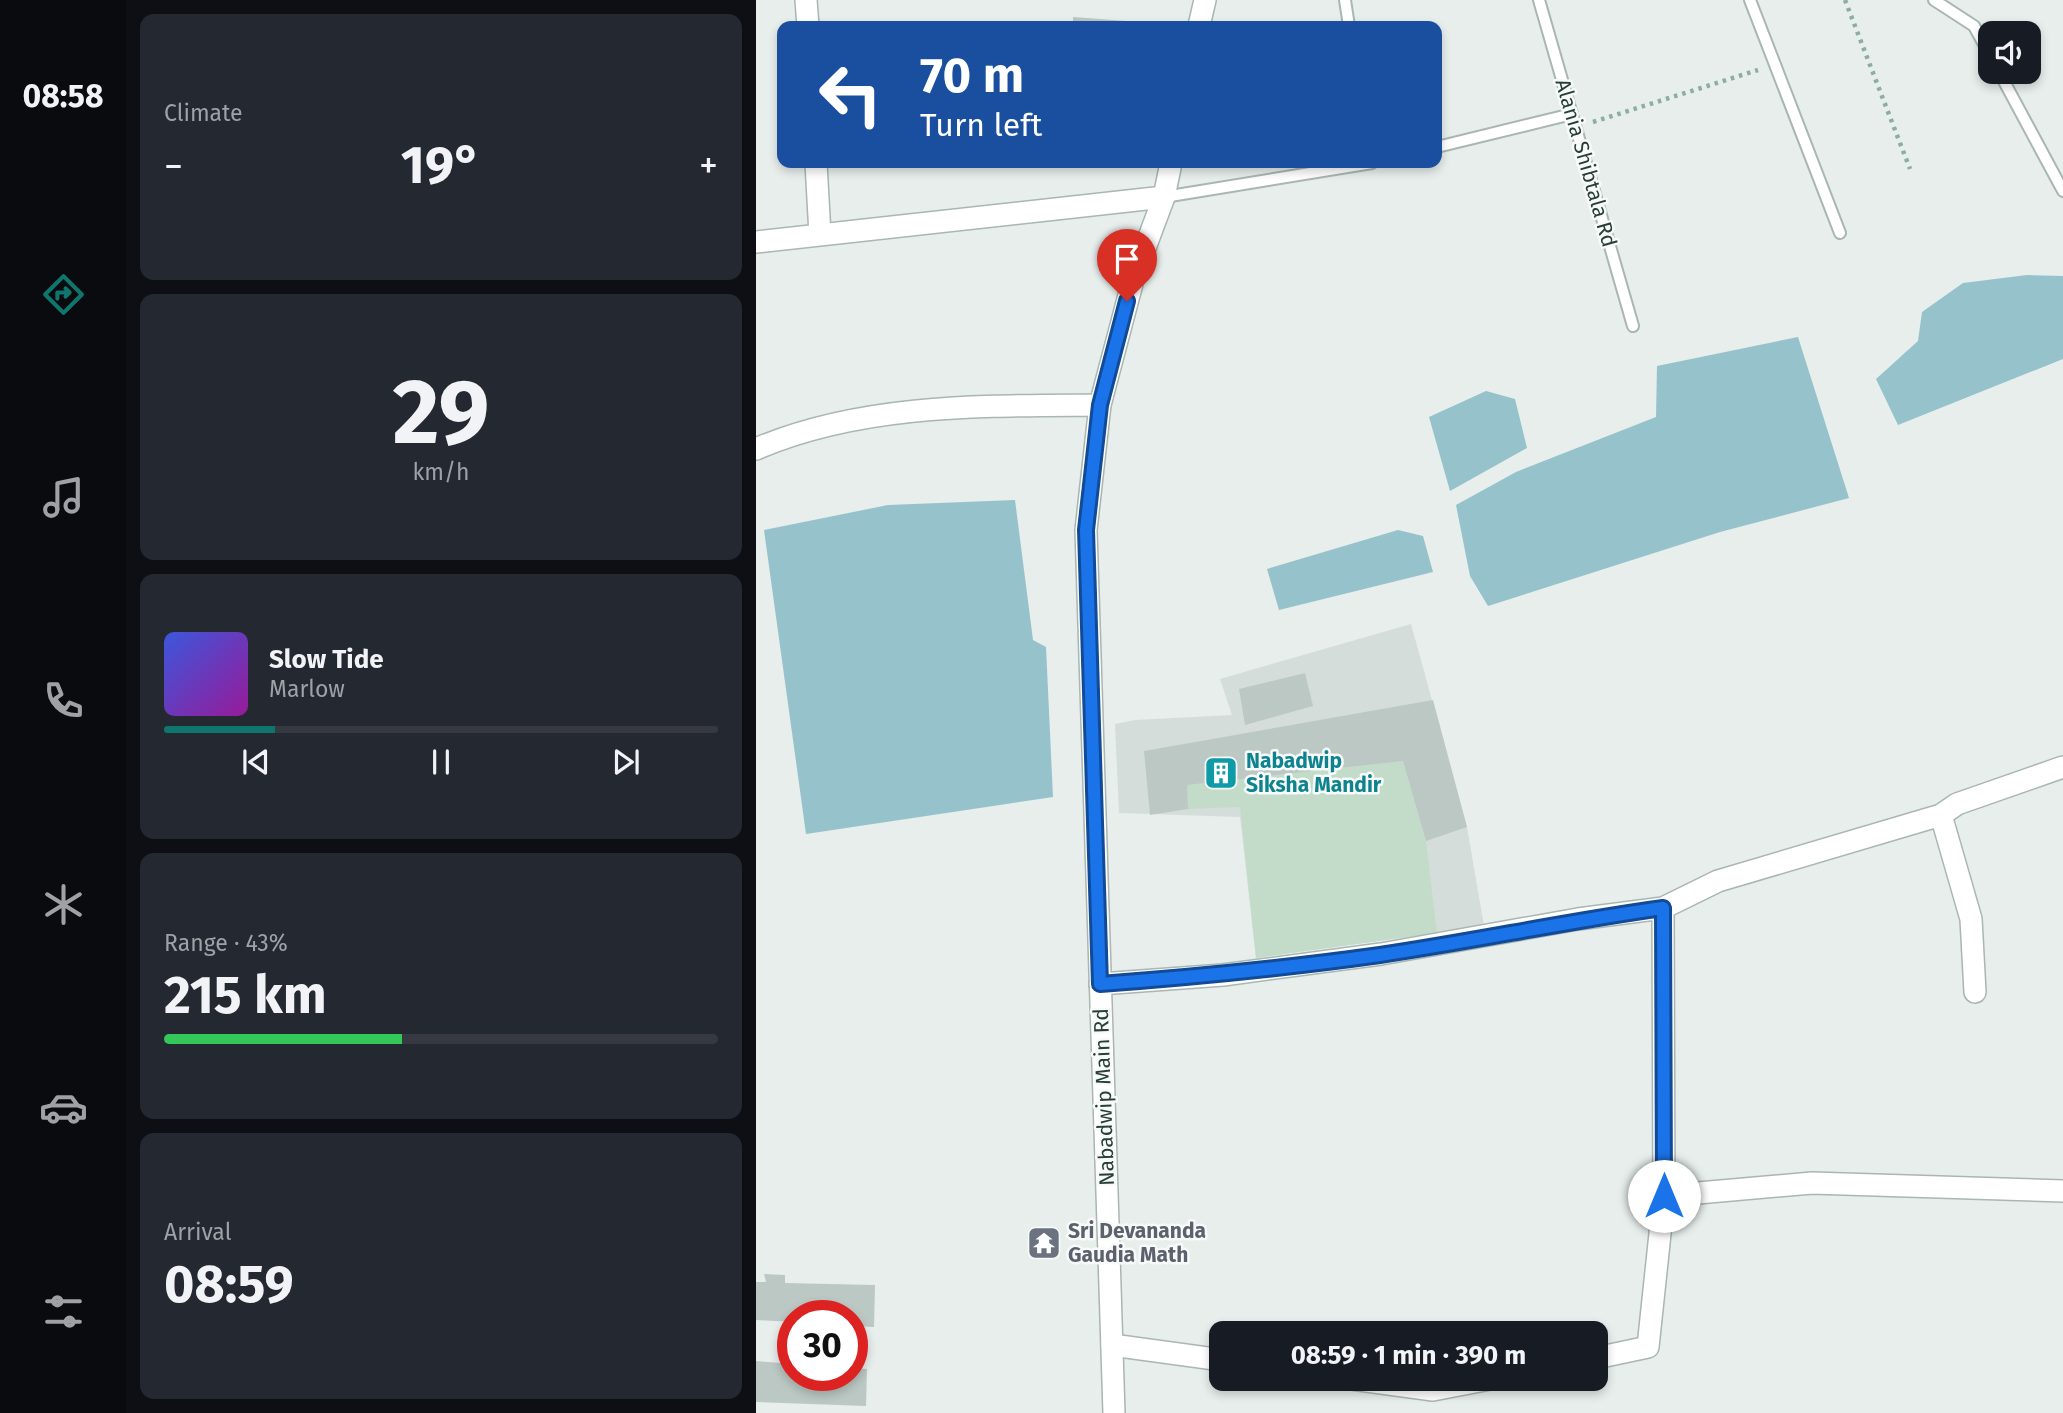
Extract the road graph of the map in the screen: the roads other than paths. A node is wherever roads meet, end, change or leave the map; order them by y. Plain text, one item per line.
1 (806, 0) edge
2 (1205, 0) edge
3 (1345, 0) edge
4 (1539, 0) edge
5 (1750, 0) edge
6 (1934, 0) edge
7 (808, 21) edge
8 (1200, 21) edge
9 (1348, 21) edge
10 (1978, 33) edge
11 (2005, 84) edge
12 (1572, 114) junction
13 (1442, 146) edge
14 (816, 168) edge
15 (1170, 168) edge
16 (1341, 168) edge
17 (2063, 191) edge
18 (1164, 197) junction
19 (1840, 233) dead end
20 (820, 235) junction
21 (756, 243) edge
22 (1633, 326) dead end
23 (1100, 405) junction
24 (756, 449) edge
25 (2063, 766) edge
26 (1941, 815) junction
27 (1663, 908) junction
28 (1100, 984) junction
29 (1975, 992) dead end
30 (2063, 1191) edge
31 (1664, 1196) junction
32 (1112, 1345) junction
33 (1608, 1355) edge
34 (1209, 1358) edge
35 (1114, 1413) edge

1 - 7 street
2 - 8 street
3 - 9 lane
4 - 12 lane, Alania Shibtala Rd
5 - 19 lane
6 - 10 lane
11 - 17 lane
12 - 13 lane
12 - 22 lane, Alania Shibtala Rd
14 - 20 street
15 - 18 street, Nabadwip Main Rd
16 - 18 lane
18 - 20 street
18 - 23 street, Nabadwip Main Rd
20 - 21 street
23 - 24 street
23 - 28 street, Nabadwip Main Rd
25 - 26 street
26 - 27 street
26 - 29 street
27 - 28 street
27 - 31 street
28 - 32 street, Nabadwip Main Rd
30 - 31 street
31 - 33 street
32 - 34 street
32 - 35 street, Nabadwip Main Rd

